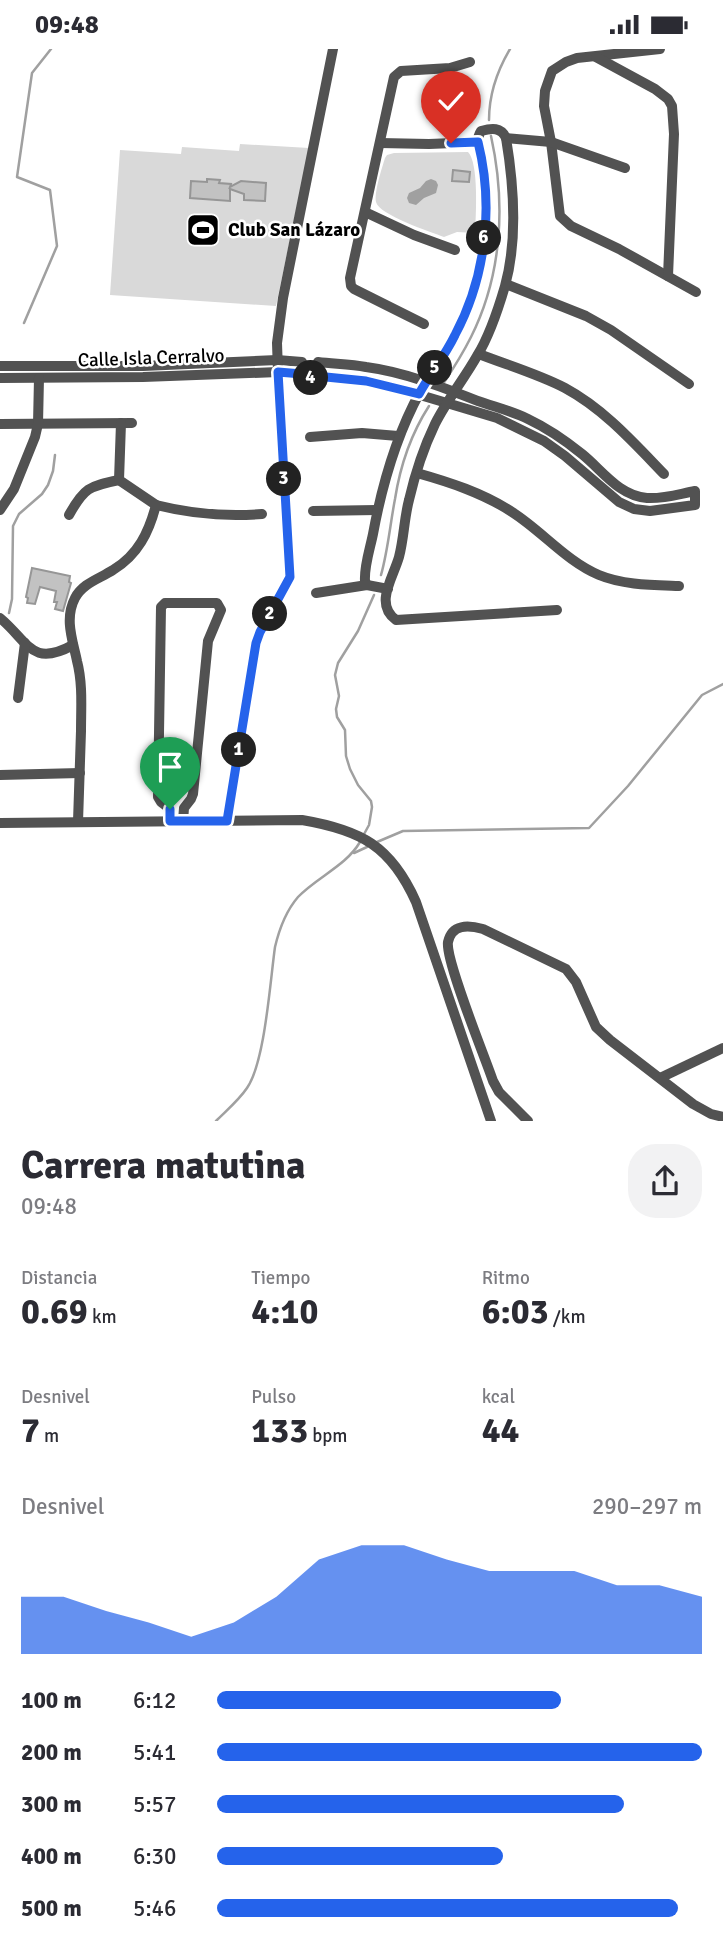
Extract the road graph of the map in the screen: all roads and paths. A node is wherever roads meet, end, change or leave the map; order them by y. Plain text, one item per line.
1 (333, 49) edge
2 (660, 49) edge
3 (596, 57) junction
4 (470, 62) dead end
5 (506, 138) junction
6 (478, 142) junction
7 (551, 142) junction
8 (380, 143) junction
9 (625, 168) dead end
10 (365, 212) junction
11 (455, 250) dead end
12 (668, 276) junction
13 (506, 284) junction
14 (696, 292) dead end
15 (424, 324) dead end
16 (479, 354) junction
17 (302, 362) junction
18 (318, 362) junction
19 (0, 366) edge
20 (277, 366) junction
21 (302, 374) junction
22 (316, 376) junction
23 (0, 378) edge
24 (39, 378) junction
25 (425, 383) junction
26 (689, 384) dead end
27 (454, 391) junction
28 (419, 394) junction
29 (447, 403) junction
30 (0, 424) edge
31 (38, 424) junction
32 (398, 436) junction
33 (310, 437) dead end
34 (417, 473) junction
35 (664, 474) dead end
36 (119, 480) junction
37 (156, 505) junction
38 (0, 510) edge
39 (377, 510) junction
40 (313, 511) dead end
41 (262, 514) dead end
42 (69, 515) dead end
43 (367, 585) junction
44 (679, 586) dead end
45 (388, 589) junction
46 (316, 593) dead end
47 (557, 610) dead end
48 (0, 618) edge
49 (25, 643) junction
50 (73, 645) junction
51 (18, 698) dead end
52 (80, 773) junction
53 (0, 775) edge
54 (170, 821) junction
55 (183, 821) junction
56 (227, 821) junction
57 (78, 822) junction
58 (0, 823) edge
59 (723, 1048) edge
60 (660, 1078) junction
61 (723, 1117) edge
62 (491, 1121) edge
63 (528, 1121) edge

1 - 20 street
2 - 3 street
3 - 7 street
3 - 12 street
4 - 8 street
5 - 6 street
5 - 7 street
5 - 13 street
6 - 8 street
6 - 25 street
7 - 9 street
7 - 12 street
8 - 10 street
10 - 11 street
10 - 15 street
12 - 14 street
13 - 16 street
13 - 26 street
16 - 27 street
16 - 35 street
17 - 18 street
17 - 20 street, Calle Isla Cerralvo
17 - 21 street
18 - 22 street
18 - 25 street
19 - 20 street, Calle Isla Cerralvo
20 - 21 street, Calle Isla Cerralvo
20 - 24 street, Calle Isla Cerralvo
20 - 56 path
21 - 22 street
22 - 28 street
23 - 24 street, Calle Isla Cerralvo
24 - 31 street
25 - 27 street
25 - 28 street
27 - 29 street
27 - 29 street
28 - 29 street
28 - 32 street
29 - 34 street
30 - 31 street
31 - 36 street
31 - 38 street
32 - 33 street
32 - 39 street
34 - 44 street
34 - 45 street
36 - 37 street
36 - 42 street
37 - 41 street
37 - 50 street
39 - 40 street
39 - 43 street
43 - 45 street
43 - 46 street
45 - 47 street
48 - 49 street
49 - 50 street
49 - 51 street
50 - 52 street
52 - 53 street
52 - 57 street
54 - 55 street
54 - 55 street
54 - 57 street
55 - 56 street
56 - 62 street
57 - 58 street
59 - 60 street
60 - 61 street
60 - 63 street

